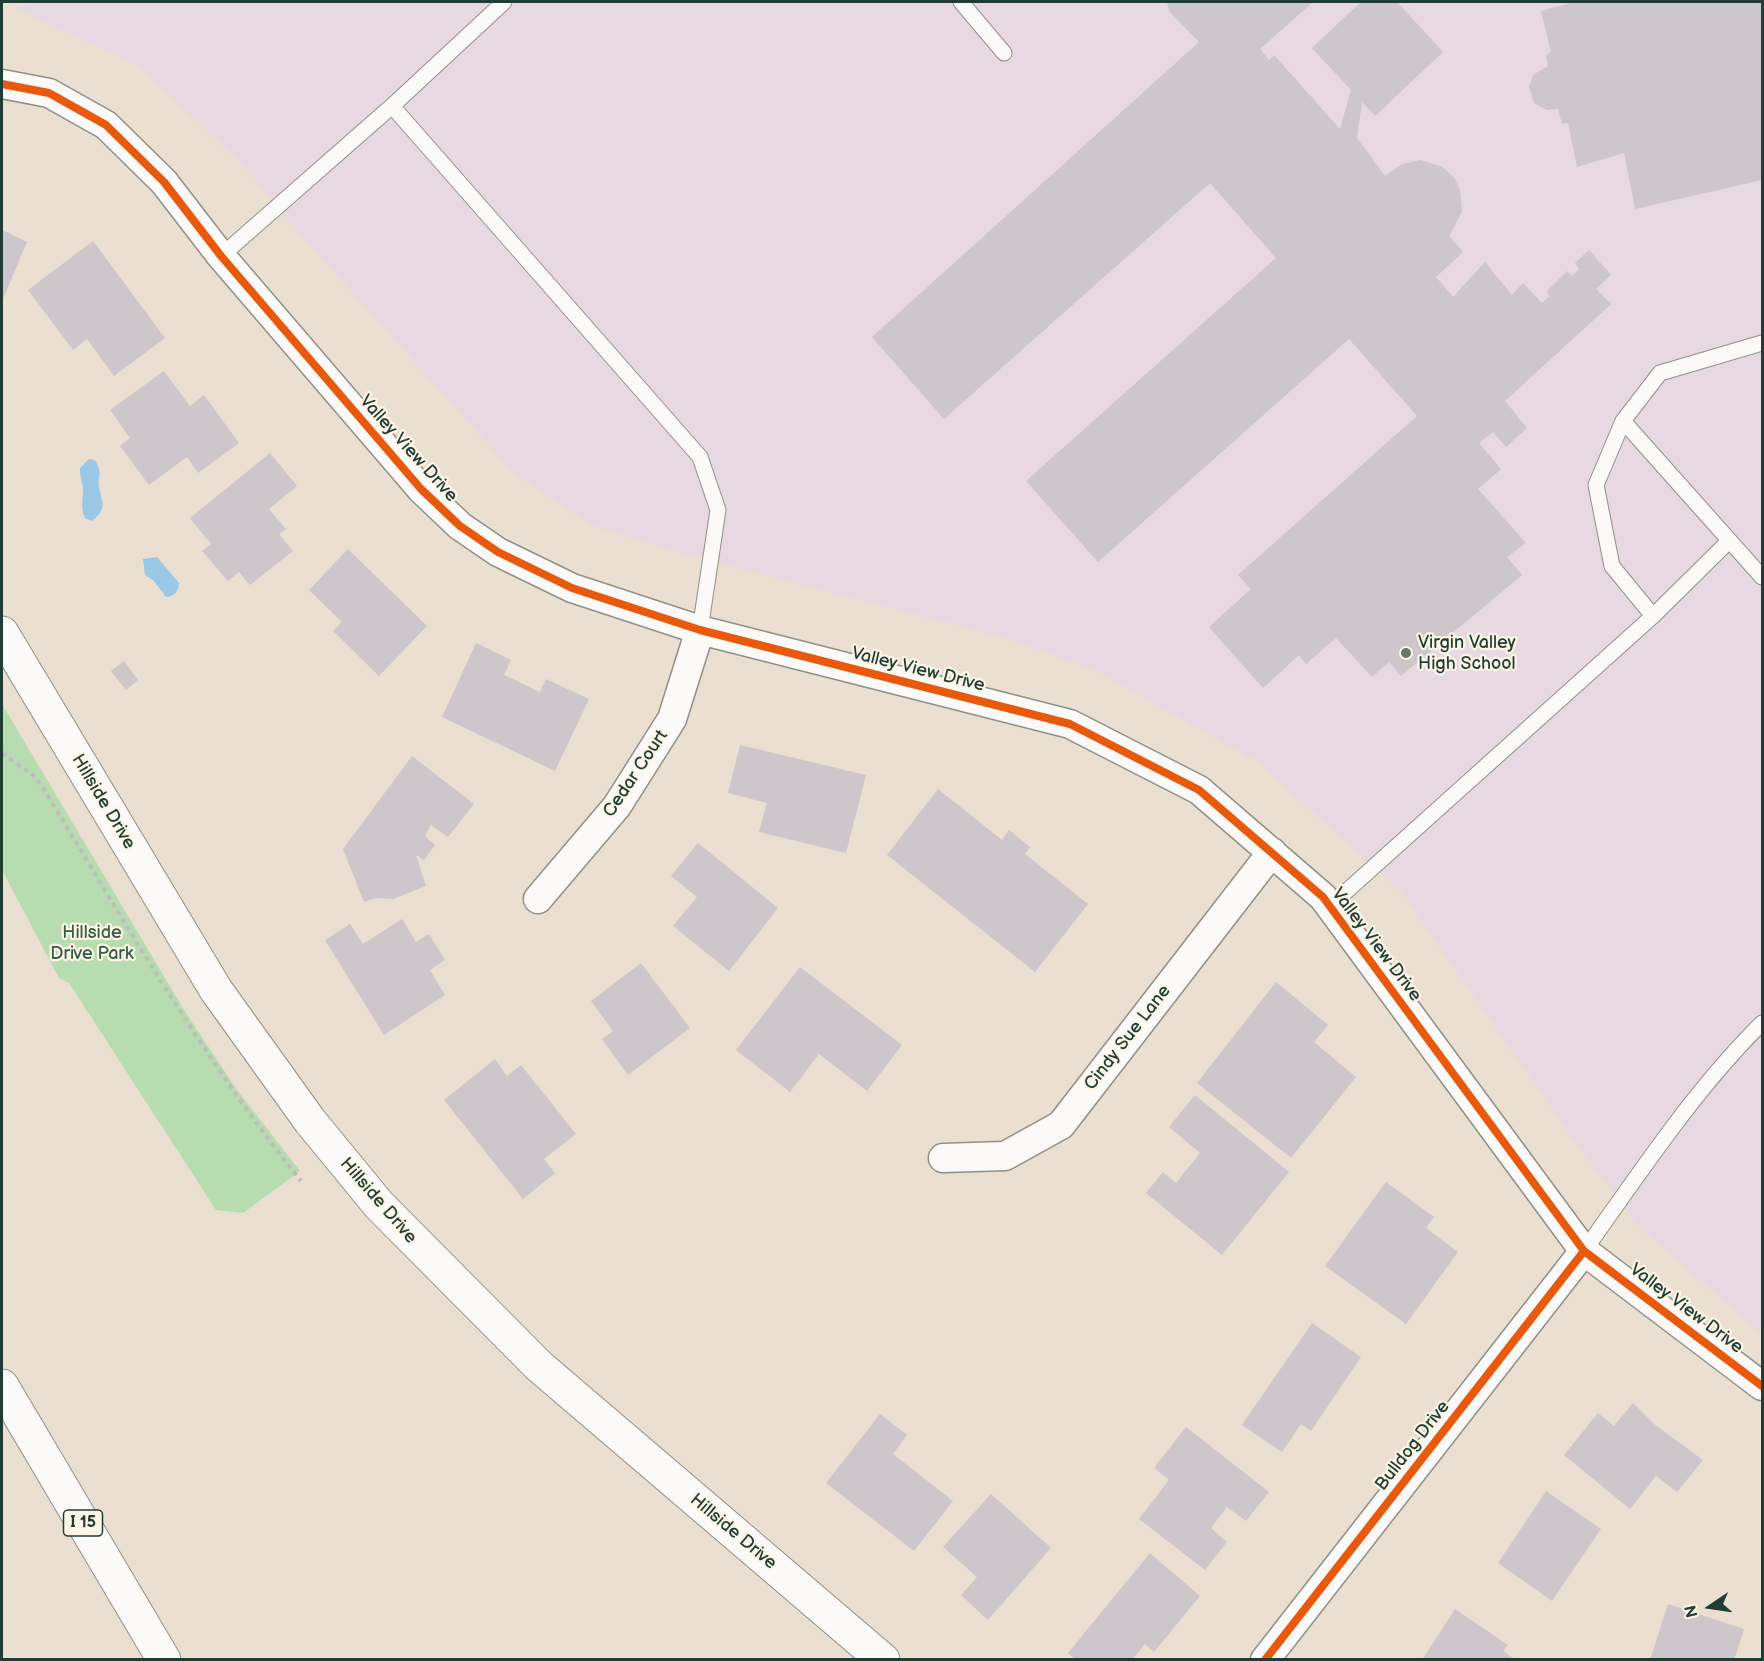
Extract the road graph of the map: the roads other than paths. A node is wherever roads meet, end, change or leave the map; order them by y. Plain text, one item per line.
1 (504, 2) edge
2 (961, 2) edge
3 (1004, 53) dead end
4 (2, 84) edge
5 (392, 106) junction
6 (221, 256) junction
7 (1762, 343) edge
8 (1623, 421) junction
9 (1729, 541) junction
10 (1762, 577) edge
11 (1653, 616) junction
12 (700, 630) junction
13 (2, 633) edge
14 (1272, 852) junction
15 (538, 898) dead end
16 (1330, 906) junction
17 (1762, 1023) edge
18 (943, 1158) dead end
19 (1584, 1251) junction
20 (2, 1386) edge
21 (1762, 1386) edge
22 (164, 1659) edge
23 (883, 1659) edge
24 (1265, 1659) edge

1 - 5 lane
2 - 3 lane
4 - 6 street, Valley View Drive
5 - 6 lane
5 - 12 lane
6 - 12 street, Valley View Drive
7 - 8 lane
8 - 9 lane
8 - 11 lane
9 - 10 lane
9 - 11 lane
11 - 16 lane
12 - 14 street, Valley View Drive
12 - 15 street, Cedar Court
13 - 23 main road, Hillside Drive
14 - 16 street, Valley View Drive
14 - 18 street, Cindy Sue Lane
16 - 19 street, Valley View Drive
17 - 19 lane
19 - 21 street, Valley View Drive
19 - 24 street, Bulldog Drive
20 - 22 main road, I 15

